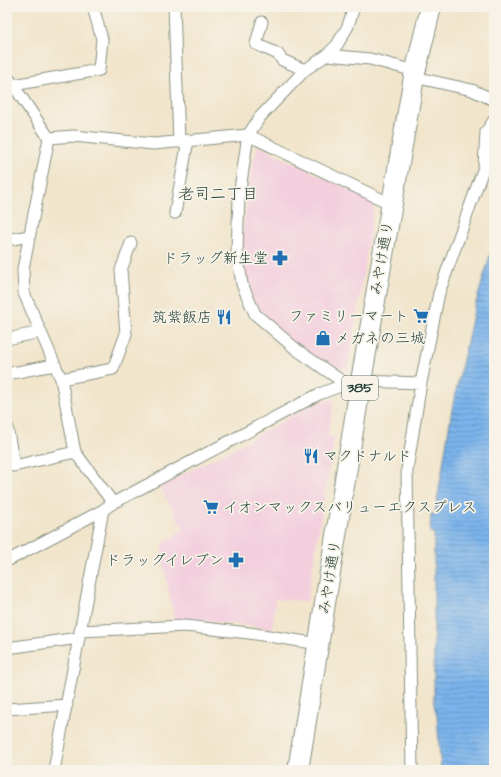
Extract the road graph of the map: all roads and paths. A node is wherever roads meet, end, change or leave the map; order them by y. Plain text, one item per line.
1 (93, 7) edge
2 (174, 7) edge
3 (354, 7) edge
4 (431, 7) edge
5 (262, 22) dead end
6 (327, 56) junction
7 (305, 70) junction
8 (415, 74) junction
9 (10, 80) edge
10 (494, 100) edge
11 (494, 120) edge
12 (248, 135) junction
13 (49, 138) junction
14 (184, 141) junction
15 (489, 166) edge
16 (392, 204) junction
17 (175, 213) dead end
18 (29, 236) junction
19 (7, 240) edge
20 (131, 243) dead end
21 (41, 332) junction
22 (7, 339) edge
23 (54, 365) junction
24 (7, 374) edge
25 (61, 379) junction
26 (353, 382) junction
27 (422, 383) junction
28 (7, 426) edge
29 (75, 452) junction
30 (113, 503) junction
31 (103, 510) junction
32 (7, 561) edge
33 (80, 635) junction
34 (319, 644) junction
35 (7, 648) edge
36 (67, 705) junction
37 (7, 709) edge
38 (54, 770) edge
39 (298, 770) edge
40 (412, 770) edge

1 - 9 street
2 - 14 street
3 - 6 street
4 - 8 highway, みやけ通り / 385
5 - 7 street
6 - 7 street
6 - 8 street
7 - 12 street
8 - 10 street
8 - 16 highway, みやけ通り / 385
9 - 13 street
11 - 15 street
12 - 14 street
12 - 16 street
12 - 26 street
13 - 14 street
13 - 18 street
14 - 17 street
15 - 27 street
16 - 26 highway, みやけ通り / 385
18 - 19 street
18 - 21 street
20 - 25 street
21 - 22 street
21 - 23 street
23 - 24 street
23 - 25 street
25 - 29 street
26 - 27 street
26 - 30 street
26 - 34 highway, みやけ通り / 385
27 - 40 street
28 - 29 street
29 - 30 street
30 - 31 street
31 - 32 street
31 - 33 street
33 - 34 street
33 - 35 street
33 - 36 street
34 - 39 highway, みやけ通り / 385
36 - 37 street
36 - 38 street

